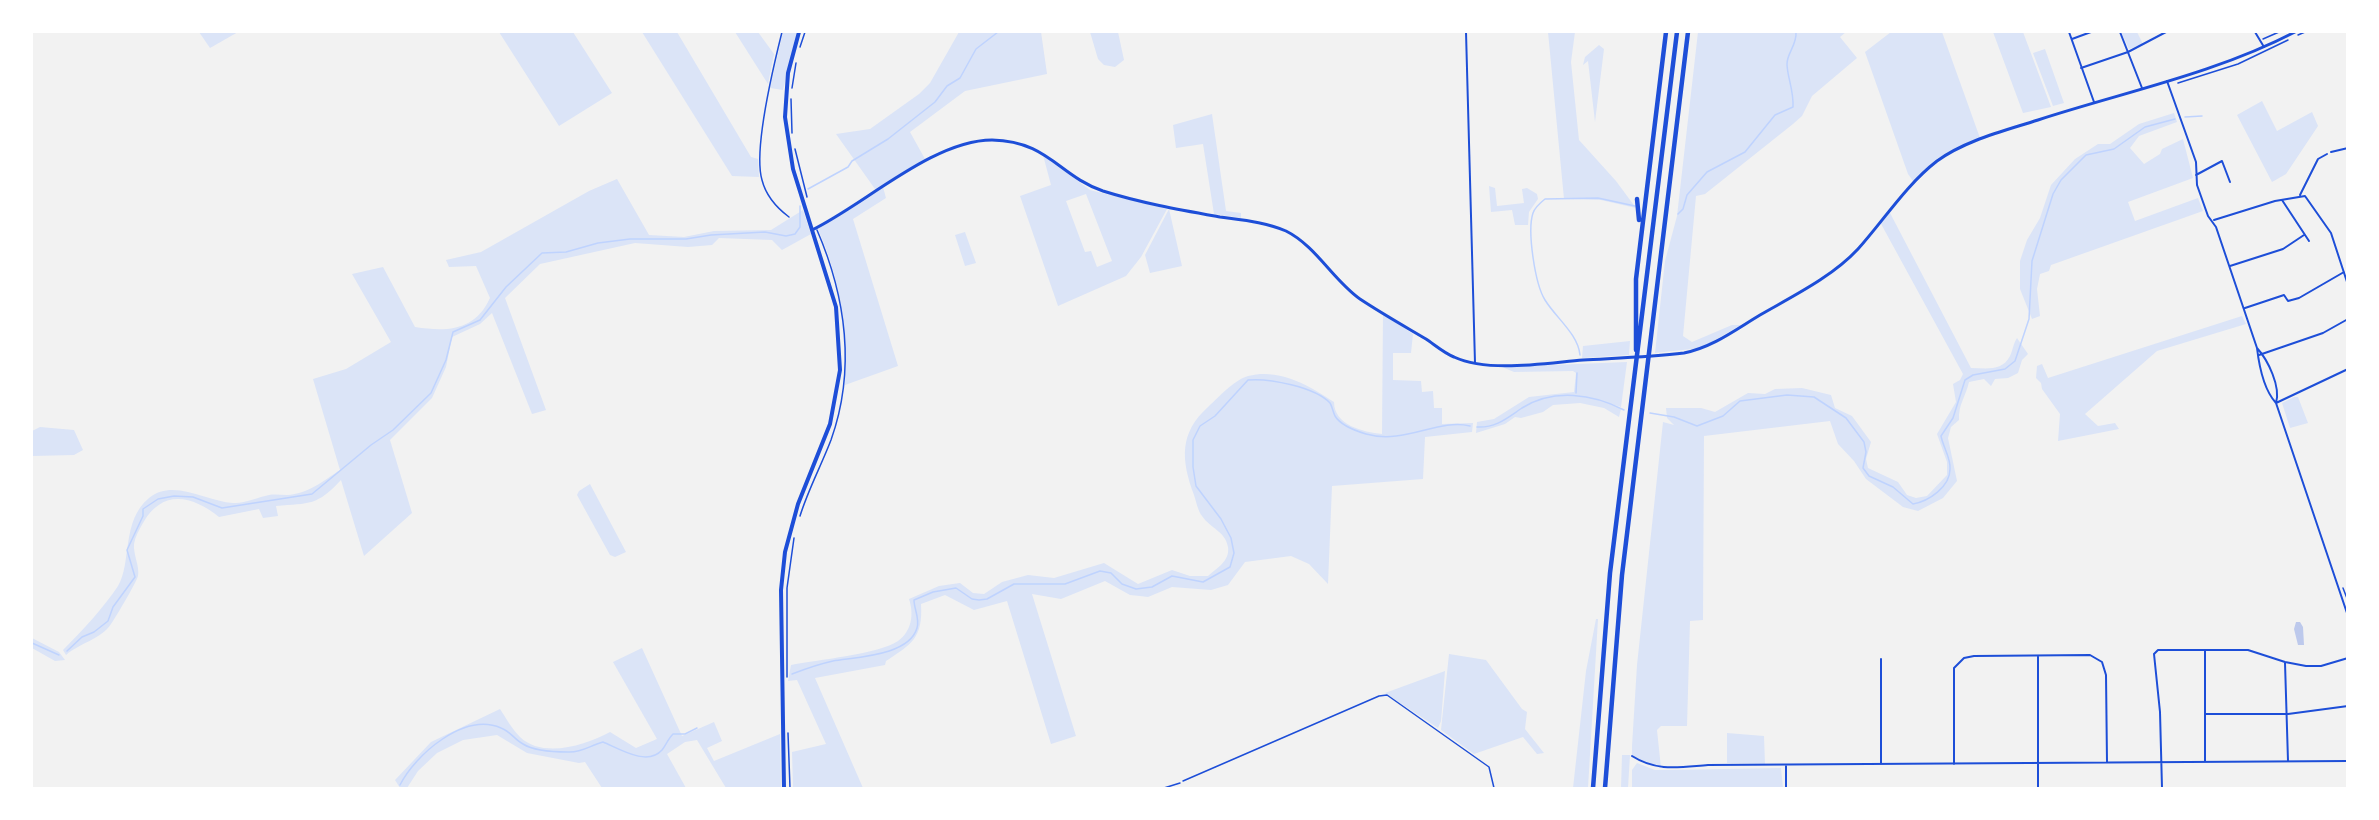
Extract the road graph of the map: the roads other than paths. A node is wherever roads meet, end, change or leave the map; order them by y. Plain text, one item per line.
1 (799, 32) edge
2 (1466, 32) edge
3 (1666, 32) edge
4 (1677, 32) edge
5 (1688, 32) edge
6 (2069, 32) edge
7 (2091, 32) edge
8 (2120, 32) edge
9 (2166, 32) edge
10 (2255, 32) edge
11 (2295, 32) edge
12 (2072, 39) junction
13 (2265, 49) junction
14 (2128, 52) junction
15 (2081, 68) junction
16 (2167, 81) junction
17 (2142, 88) junction
18 (2094, 102) junction
19 (2348, 148) edge
20 (2331, 152) dead end
21 (2327, 154) dead end
22 (2196, 175) junction
23 (2230, 182) dead end
24 (2300, 195) junction
25 (1637, 200) dead end
26 (2282, 200) junction
27 (2213, 220) junction
28 (814, 229) junction
29 (1640, 232) junction
30 (2304, 235) junction
31 (2309, 242) dead end
32 (2230, 266) junction
33 (2344, 272) junction
34 (2348, 285) edge
35 (2244, 308) junction
36 (2348, 319) edge
37 (2257, 348) junction
38 (2262, 354) junction
39 (2258, 355) junction
40 (1637, 362) junction
41 (1475, 363) junction
42 (2348, 369) edge
43 (2276, 403) junction
44 (2346, 608) edge
45 (2348, 616) edge
46 (2205, 650) junction
47 (2038, 656) junction
48 (2348, 658) edge
49 (1881, 659) dead end
50 (2285, 662) junction
51 (2348, 706) edge
52 (2206, 714) junction
53 (2288, 714) junction
54 (1632, 756) dead end
55 (2161, 761) junction
56 (2348, 761) edge
57 (2205, 762) junction
58 (2288, 762) junction
59 (2038, 763) junction
60 (2107, 763) junction
61 (1881, 764) junction
62 (1954, 764) junction
63 (1786, 765) junction
64 (1180, 783) road end
65 (784, 789) edge
66 (1164, 789) edge
67 (1593, 789) edge
68 (1605, 789) edge
69 (1786, 789) edge
70 (2038, 789) edge
71 (2162, 789) edge

1 - 28 main road
2 - 41 street
3 - 29 highway
4 - 40 highway
5 - 68 highway
6 - 12 street
7 - 12 street
8 - 14 street
9 - 14 street
10 - 13 street
11 - 13 street
12 - 15 street
13 - 16 street
14 - 15 street
14 - 17 street
15 - 18 street
16 - 17 street
16 - 22 street
17 - 18 street
18 - 41 street
19 - 20 street
21 - 24 street
22 - 23 street
22 - 27 street
24 - 26 street
24 - 33 street
25 - 29 highway
26 - 27 street
26 - 30 street
27 - 32 street
28 - 41 street
28 - 65 main road
29 - 40 highway
30 - 31 street
30 - 32 street
32 - 35 street
33 - 34 street
33 - 35 street
35 - 37 street
36 - 38 street
37 - 38 street
37 - 39 street
38 - 39 street
38 - 43 street
39 - 43 street
40 - 67 highway
42 - 43 street
43 - 44 street
44 - 45 street
46 - 50 street
46 - 52 street
46 - 55 street
47 - 59 street
47 - 60 street
47 - 62 street
48 - 50 street
49 - 61 street
50 - 53 street
51 - 53 street
52 - 53 street
52 - 57 street
53 - 58 street
54 - 63 street
55 - 57 street
55 - 60 street
55 - 71 street
56 - 58 street
57 - 58 street
59 - 60 street
59 - 62 street
59 - 70 street
61 - 62 street
61 - 63 street
63 - 69 street
64 - 66 lane

